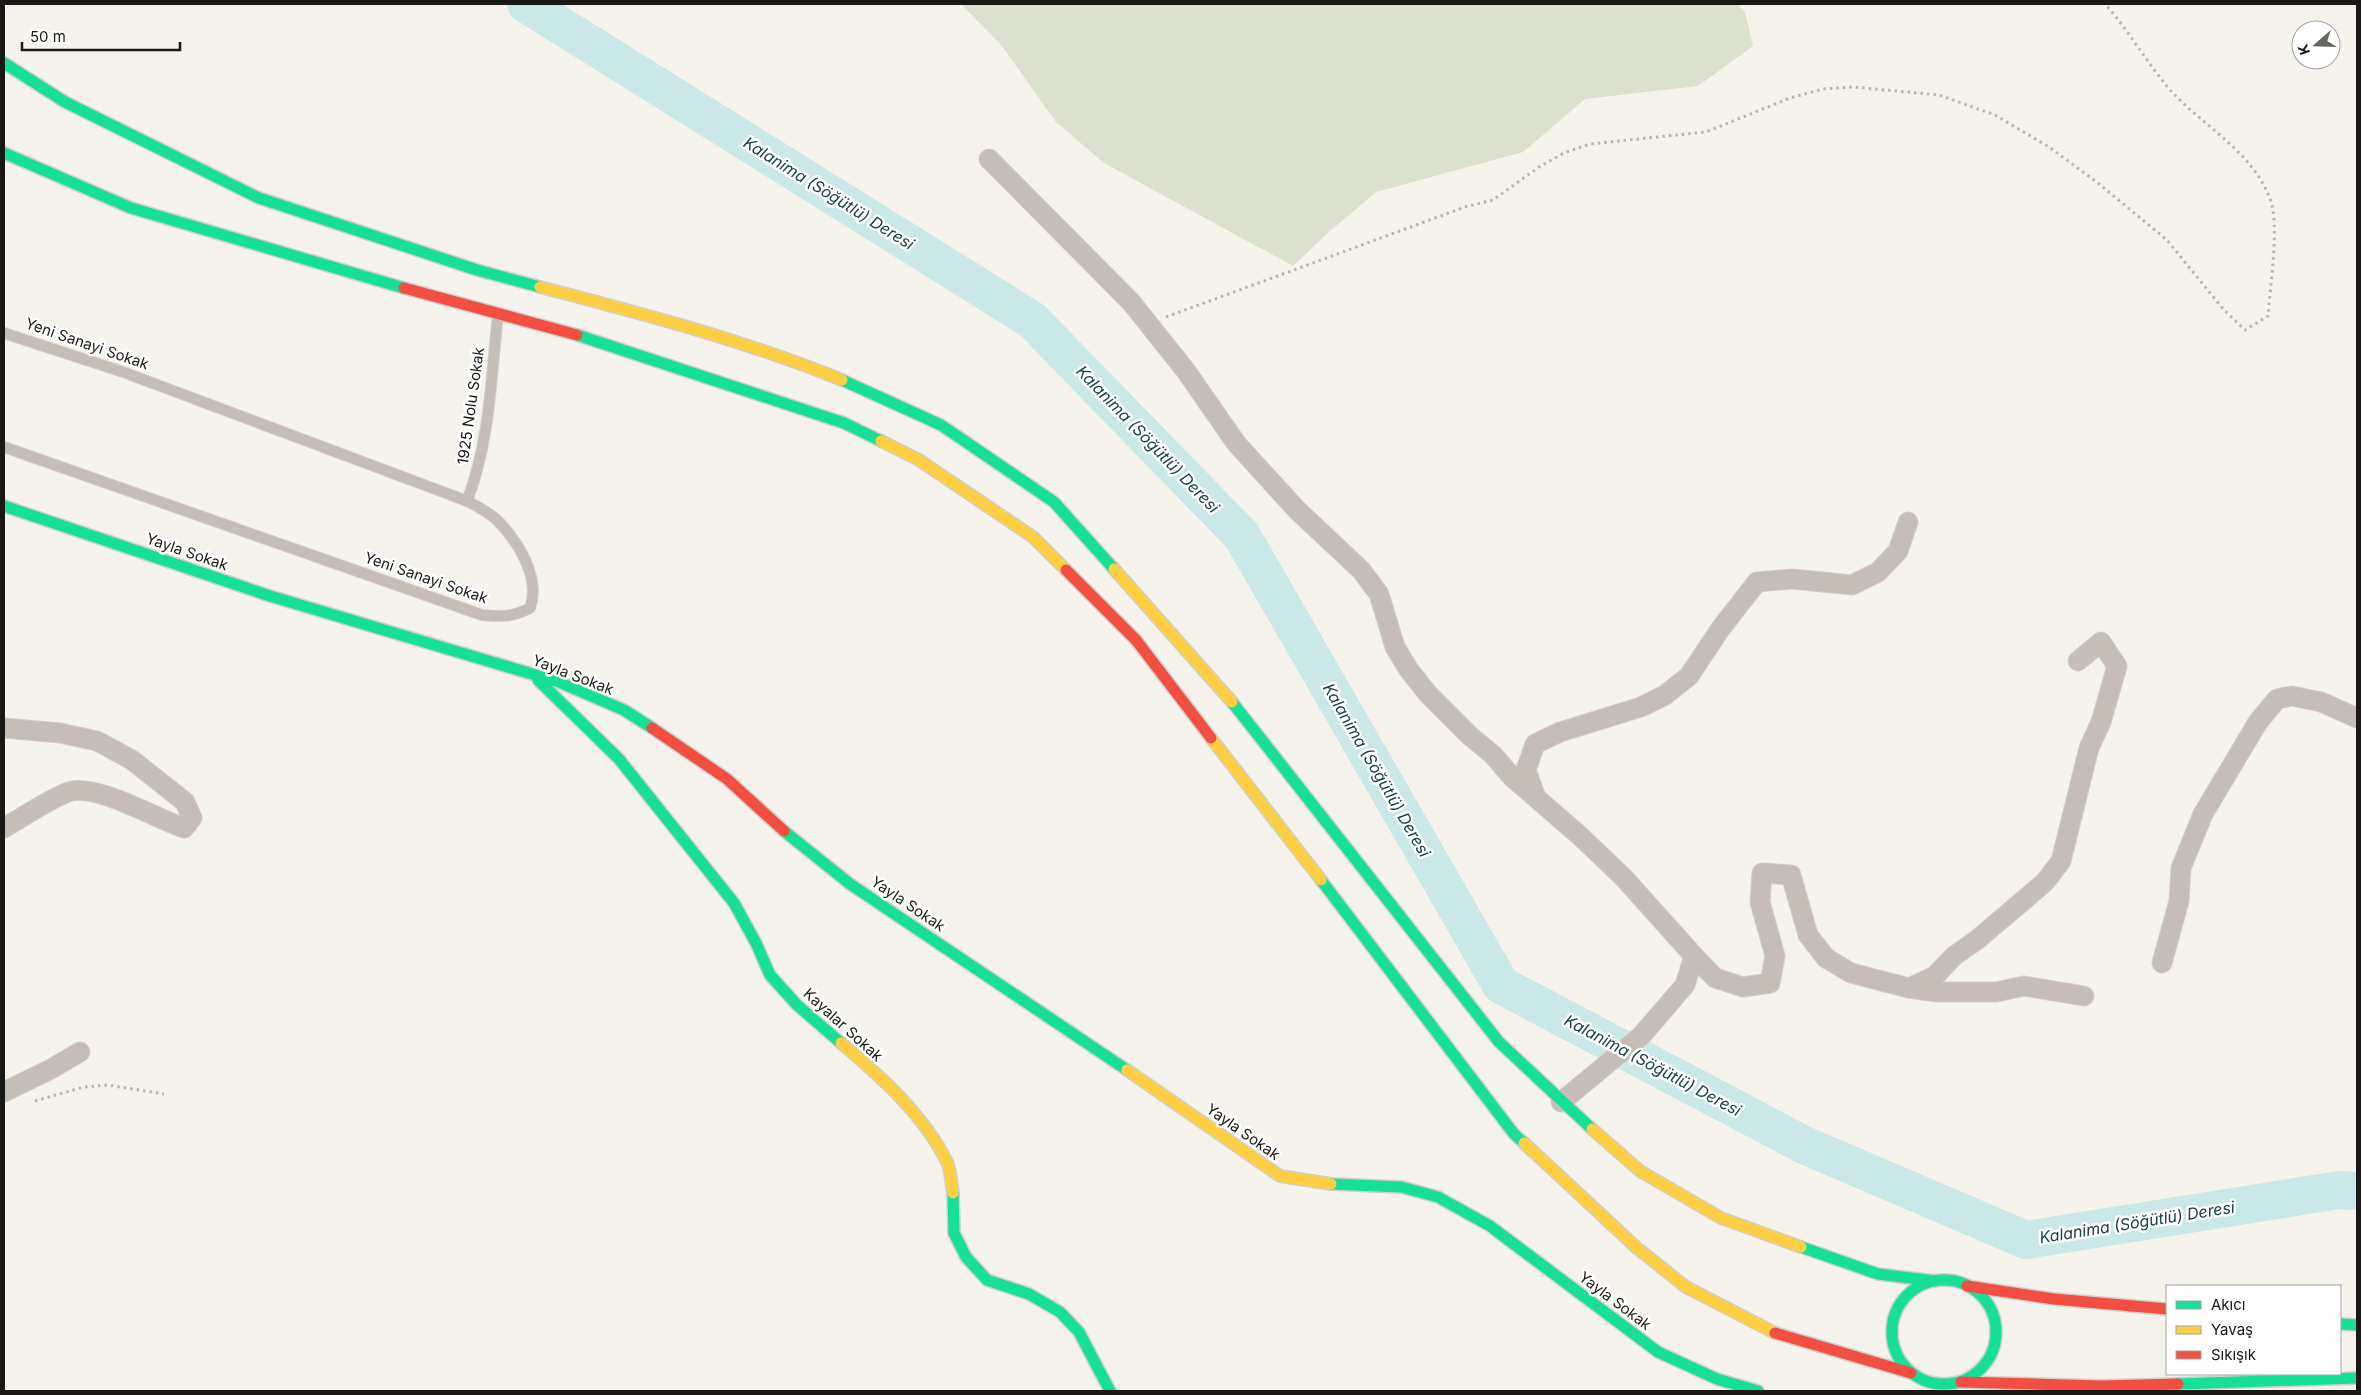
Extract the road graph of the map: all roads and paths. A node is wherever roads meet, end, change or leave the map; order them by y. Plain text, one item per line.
1 (2105, 4) edge
2 (4, 63) edge
3 (4, 153) edge
4 (989, 159) dead end
5 (498, 314) junction
6 (1149, 324) junction
7 (4, 333) edge
8 (4, 447) edge
9 (467, 500) junction
10 (4, 506) edge
11 (1908, 522) dead end
12 (2078, 661) dead end
13 (531, 673) junction
14 (2357, 718) edge
15 (4, 728) edge
16 (1535, 796) junction
17 (4, 828) edge
18 (1694, 956) junction
19 (2162, 963) dead end
20 (1909, 988) junction
21 (2084, 996) dead end
22 (80, 1052) dead end
23 (4, 1092) edge
24 (164, 1094) dead end
25 (1561, 1102) junction
26 (28, 1103) dead end
27 (1935, 1281) junction
28 (1967, 1286) junction
29 (2166, 1309) edge
30 (2341, 1324) edge
31 (2357, 1325) edge
32 (1911, 1373) junction
33 (2357, 1378) edge
34 (1961, 1382) junction
35 (1110, 1391) edge
36 (1758, 1391) edge

1 - 6 path
2 - 25 main road
3 - 5 main road
4 - 6 street
5 - 9 lane, 1925 Nolu Sokak
5 - 32 main road
6 - 16 street
7 - 9 lane, Yeni Sanayi Sokak
8 - 9 lane, Yeni Sanayi Sokak
10 - 13 main road, Yayla Sokak
11 - 16 street
12 - 20 street
13 - 35 main road, Kayalar Sokak
13 - 36 main road, Yayla Sokak
14 - 19 street
15 - 17 street
16 - 18 street
18 - 20 street
18 - 25 street
20 - 21 street
22 - 23 street
24 - 26 path
25 - 27 main road
27 - 28 main road
27 - 32 main road
28 - 29 main road
28 - 34 main road
30 - 31 main road
32 - 34 main road
33 - 34 main road

